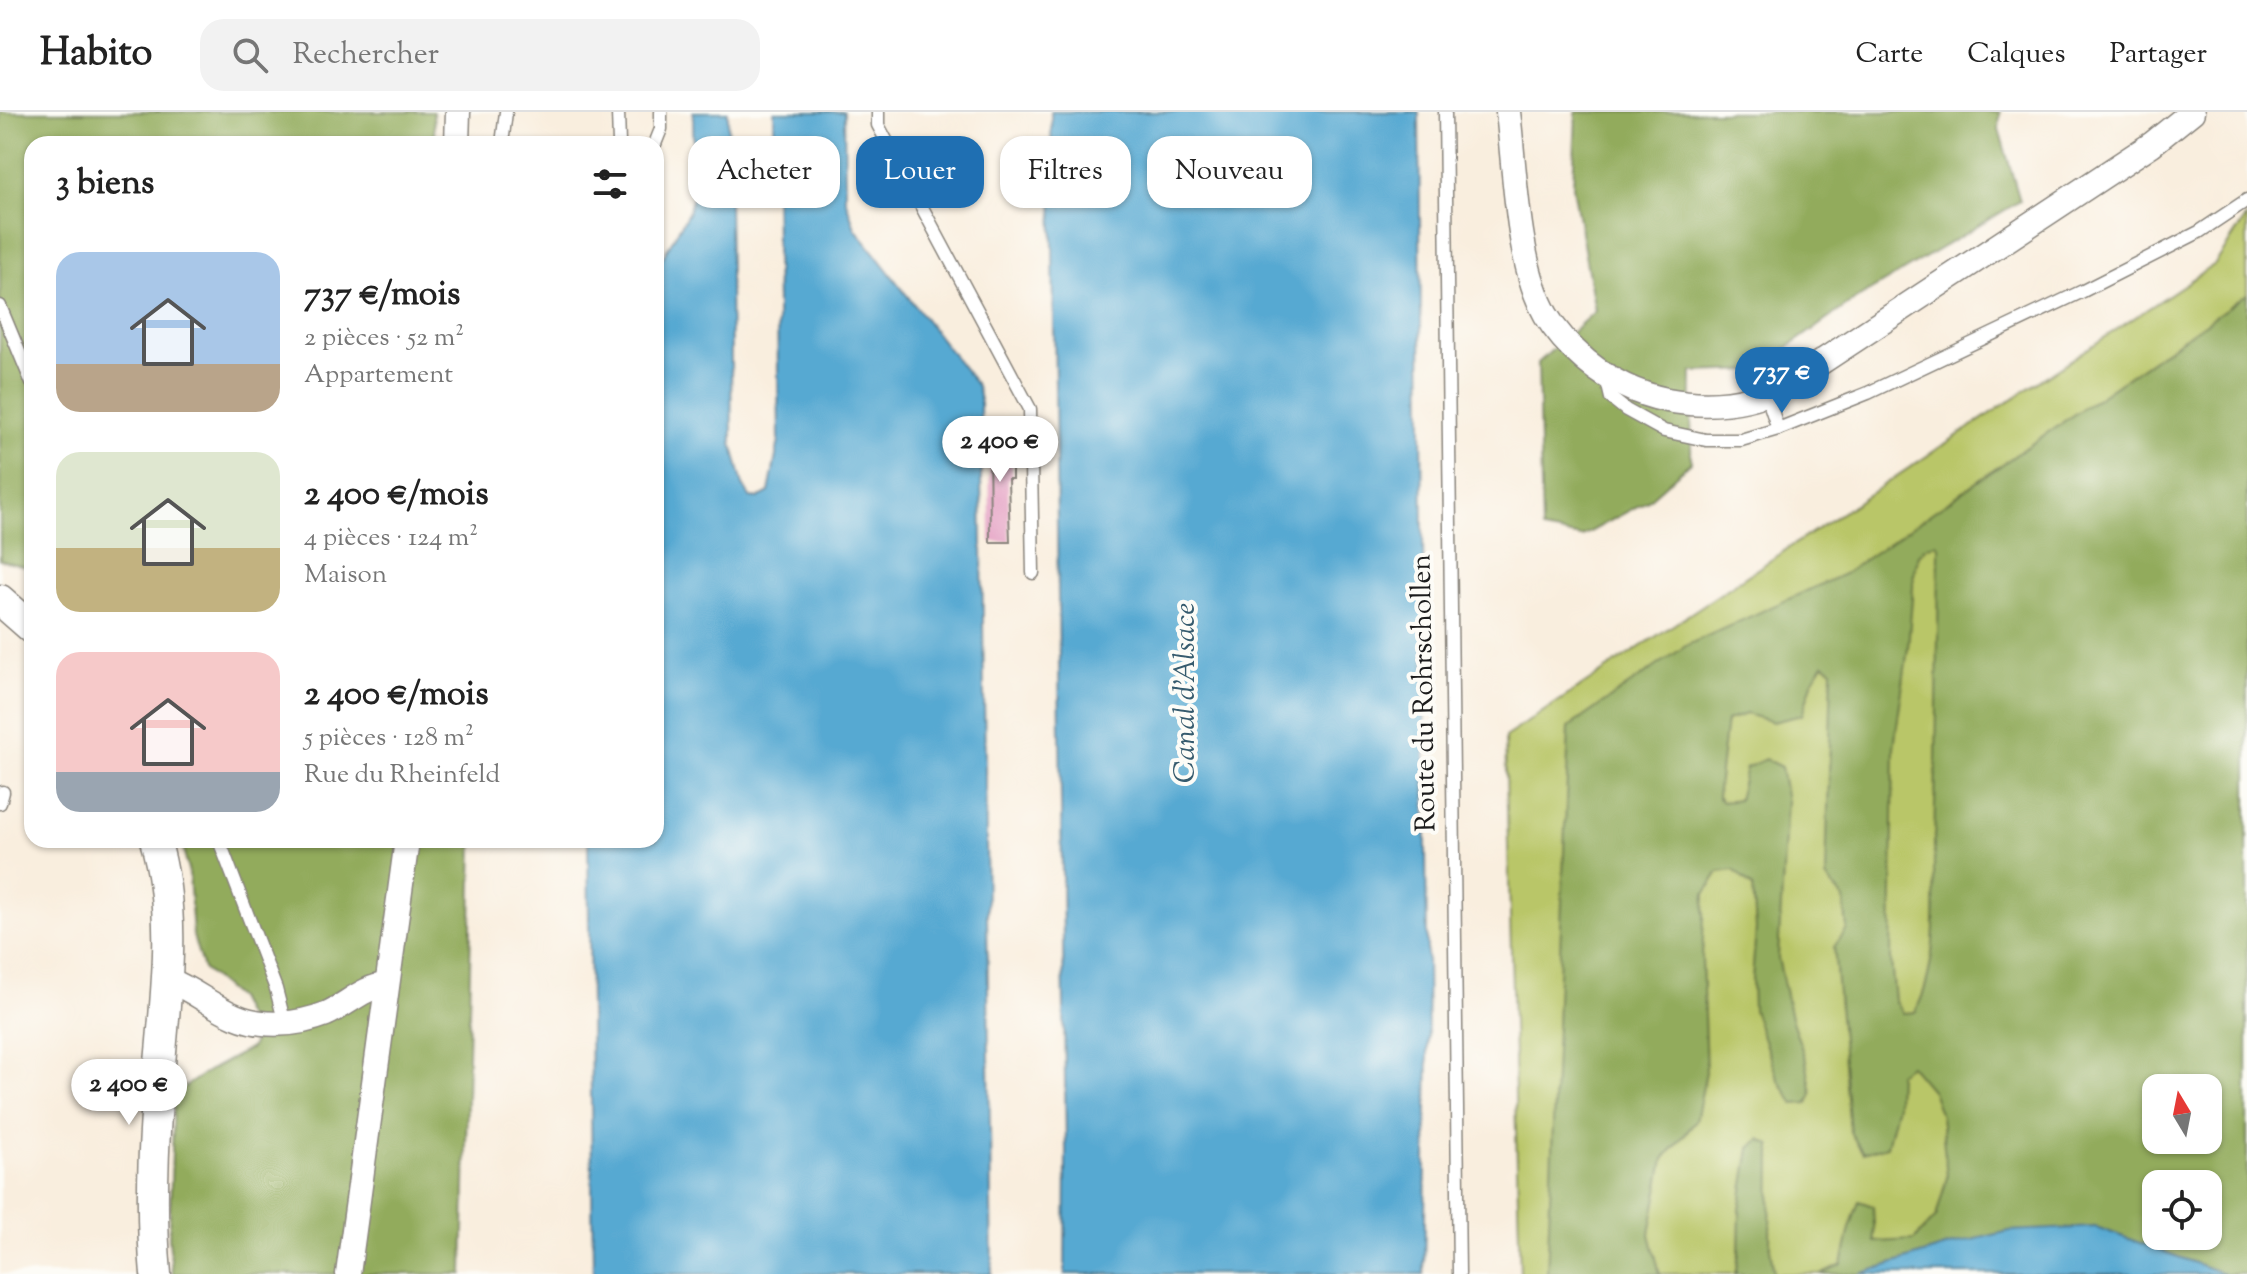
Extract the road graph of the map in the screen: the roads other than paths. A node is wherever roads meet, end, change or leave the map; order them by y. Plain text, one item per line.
1 (458, 112) edge
2 (506, 112) edge
3 (618, 112) edge
4 (661, 112) edge
5 (878, 112) edge
6 (1445, 112) edge
7 (1508, 112) edge
8 (2192, 112) edge
9 (457, 136) edge
10 (503, 136) edge
11 (619, 136) edge
12 (658, 136) edge
13 (2247, 200) edge
14 (0, 306) edge
15 (24, 364) edge
16 (1606, 377) junction
17 (1767, 396) junction
18 (1778, 429) junction
19 (1033, 573) dead end
20 (0, 600) edge
21 (24, 621) edge
22 (157, 848) edge
23 (222, 848) edge
24 (406, 848) edge
25 (169, 980) junction
26 (386, 985) junction
27 (285, 1024) junction
28 (156, 1274) edge
29 (348, 1274) edge
30 (1459, 1274) edge

1 - 9 street
2 - 10 lane
3 - 11 lane
4 - 12 lane
5 - 19 lane
6 - 30 lane, Route du Rohrschollen
7 - 16 street
8 - 17 street
13 - 18 lane
14 - 15 lane
16 - 17 street
16 - 18 lane
17 - 18 lane
20 - 21 street
22 - 25 street
23 - 27 lane
24 - 26 street
25 - 27 street
25 - 28 street
26 - 27 street
26 - 29 street

